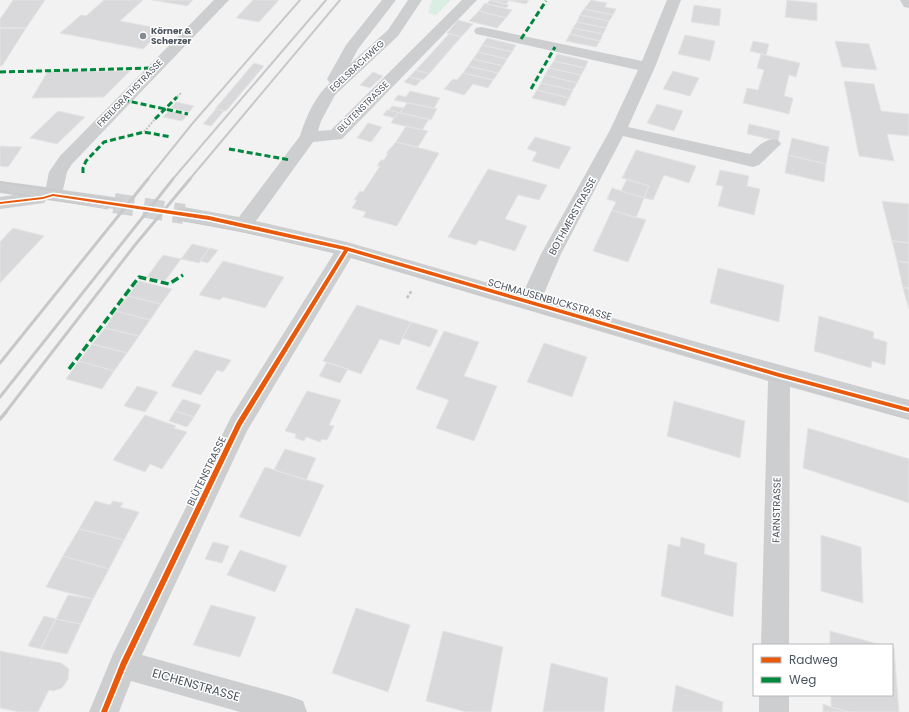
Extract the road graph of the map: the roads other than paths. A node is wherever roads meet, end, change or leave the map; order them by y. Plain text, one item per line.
1 (222, 0) edge
2 (389, 0) edge
3 (415, 0) edge
4 (470, 0) edge
5 (674, 0) edge
6 (907, 0) edge
7 (909, 4) edge
8 (481, 31) dead end
9 (647, 67) junction
10 (328, 93) junction
11 (618, 130) junction
12 (308, 137) junction
13 (772, 144) dead end
14 (53, 195) junction
15 (1, 201) edge
16 (114, 203) tunnel mouth
17 (184, 214) tunnel mouth
18 (243, 224) junction
19 (348, 250) junction
20 (529, 303) junction
21 (779, 375) junction
22 (909, 410) edge
23 (774, 644) edge
24 (122, 664) junction
25 (774, 696) edge
26 (104, 712) edge
27 (292, 712) edge
28 (774, 712) edge

1 - 14 street, FREILIGRATHSTRASSE
2 - 10 street
3 - 10 street, EGELSBACHWEG
4 - 12 street, BLÜTENSTRASSE
5 - 9 street, BOTHMERSTRASSE
6 - 7 street
8 - 9 street
9 - 11 street, BOTHMERSTRASSE
10 - 12 street, EGELSBACHWEG
11 - 13 street
11 - 20 street, BOTHMERSTRASSE
12 - 18 street
14 - 15 street
14 - 16 street
17 - 18 street, SCHMAUSENBUCKSTRASSE
18 - 19 street, SCHMAUSENBUCKSTRASSE
19 - 20 street, SCHMAUSENBUCKSTRASSE
19 - 24 street, BLÜTENSTRASSE
20 - 21 street, SCHMAUSENBUCKSTRASSE
21 - 22 street, SCHMAUSENBUCKSTRASSE
21 - 23 street, FARNSTRASSE
24 - 26 street, BLÜTENSTRASSE
24 - 27 street, EICHENSTRASSE
25 - 28 street

